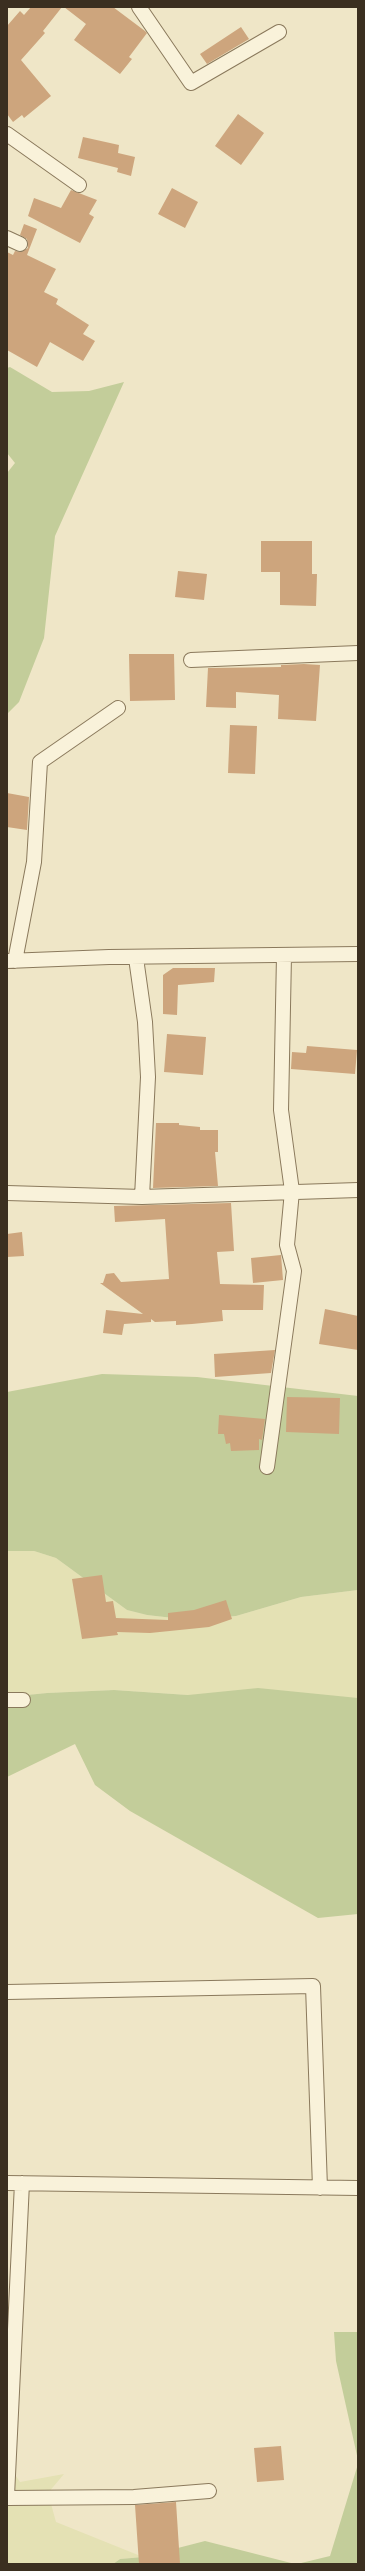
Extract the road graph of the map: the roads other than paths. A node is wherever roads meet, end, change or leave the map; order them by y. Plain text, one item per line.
1 (139, 7) edge
2 (279, 32) dead end
3 (7, 134) edge
4 (79, 185) dead end
5 (358, 653) edge
6 (191, 660) dead end
7 (118, 708) dead end
8 (358, 954) edge
9 (284, 955) junction
10 (136, 958) junction
11 (11, 961) edge
12 (358, 1190) edge
13 (292, 1191) junction
14 (7, 1193) edge
15 (142, 1197) junction
16 (267, 1467) dead end
17 (7, 1700) edge
18 (23, 1700) dead end
19 (7, 1992) edge
20 (7, 2183) edge
21 (22, 2183) junction
22 (320, 2188) junction
23 (358, 2188) edge
24 (209, 2491) dead end
25 (7, 2497) edge

1 - 2 street
3 - 4 street
5 - 6 street
7 - 11 street
8 - 9 street
9 - 10 street
9 - 13 street
10 - 11 street
10 - 15 street
12 - 13 street
13 - 15 street
13 - 16 street
14 - 15 street
17 - 18 street
19 - 22 street
20 - 21 street
21 - 22 street
21 - 25 street
22 - 23 street
24 - 25 street

